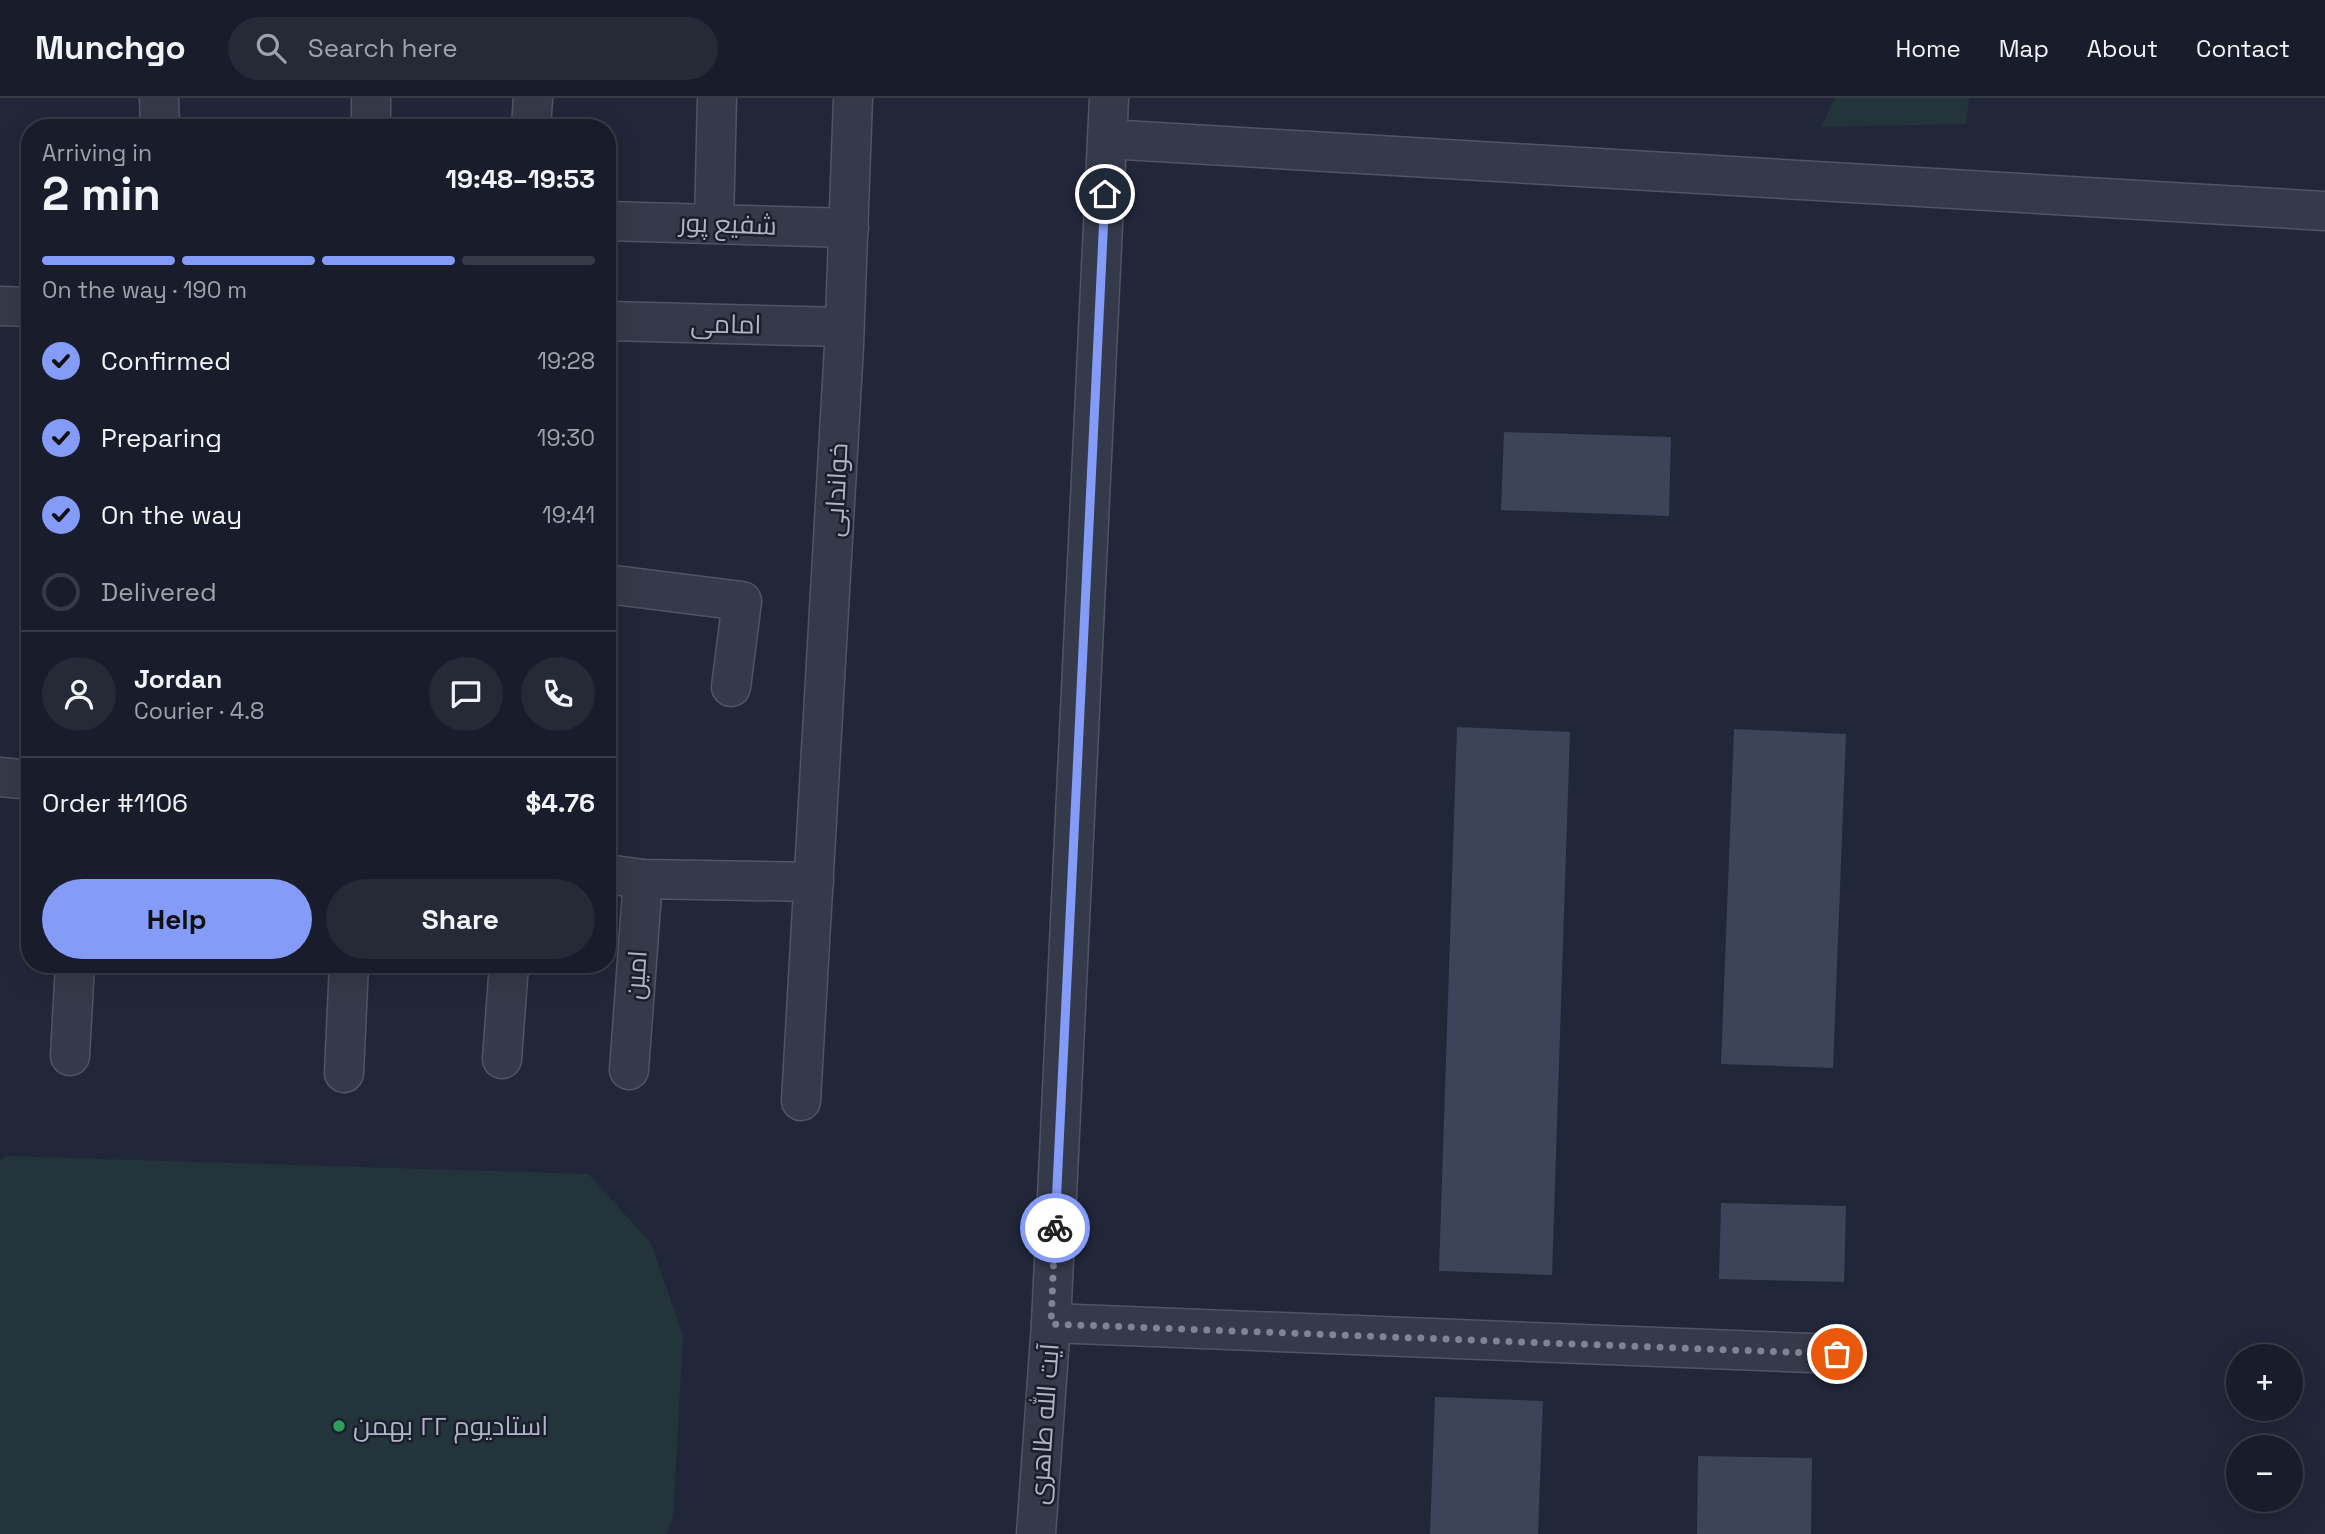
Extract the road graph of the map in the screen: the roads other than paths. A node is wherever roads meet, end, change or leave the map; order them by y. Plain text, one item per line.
1 (159, 98) edge
2 (371, 98) edge
3 (533, 98) edge
4 (717, 98) edge
5 (853, 98) edge
6 (1109, 98) edge
7 (160, 119) edge
8 (371, 119) edge
9 (532, 119) edge
10 (1107, 139) junction
11 (2325, 211) edge
12 (616, 221) edge
13 (715, 223) junction
14 (849, 228) junction
15 (0, 306) edge
16 (21, 307) edge
17 (616, 321) edge
18 (844, 327) junction
19 (616, 585) edge
20 (731, 687) dead end
21 (0, 777) edge
22 (21, 779) edge
23 (625, 876) edge
24 (814, 882) junction
25 (75, 973) edge
26 (349, 973) edge
27 (508, 973) edge
28 (70, 1056) dead end
29 (502, 1059) dead end
30 (629, 1070) dead end
31 (344, 1073) dead end
32 (801, 1101) dead end
33 (1051, 1324) junction
34 (1837, 1354) dead end
35 (1036, 1534) edge

1 - 7 street
2 - 8 street
3 - 9 street
4 - 13 street
5 - 14 street, خواندابی
6 - 10 street, آیت الله طاهری
10 - 11 street
10 - 33 street, آیت الله طاهری
12 - 13 street, شفیع پور
13 - 14 street, شفیع پور
14 - 18 street, خواندابی
15 - 16 street
17 - 18 street, امامی
18 - 24 street, خواندابی
19 - 20 street
21 - 22 street
23 - 24 street
23 - 30 street, امین
24 - 32 street, خواندابی
25 - 28 street
26 - 31 street
27 - 29 street
33 - 34 street
33 - 35 street, آیت الله طاهری

